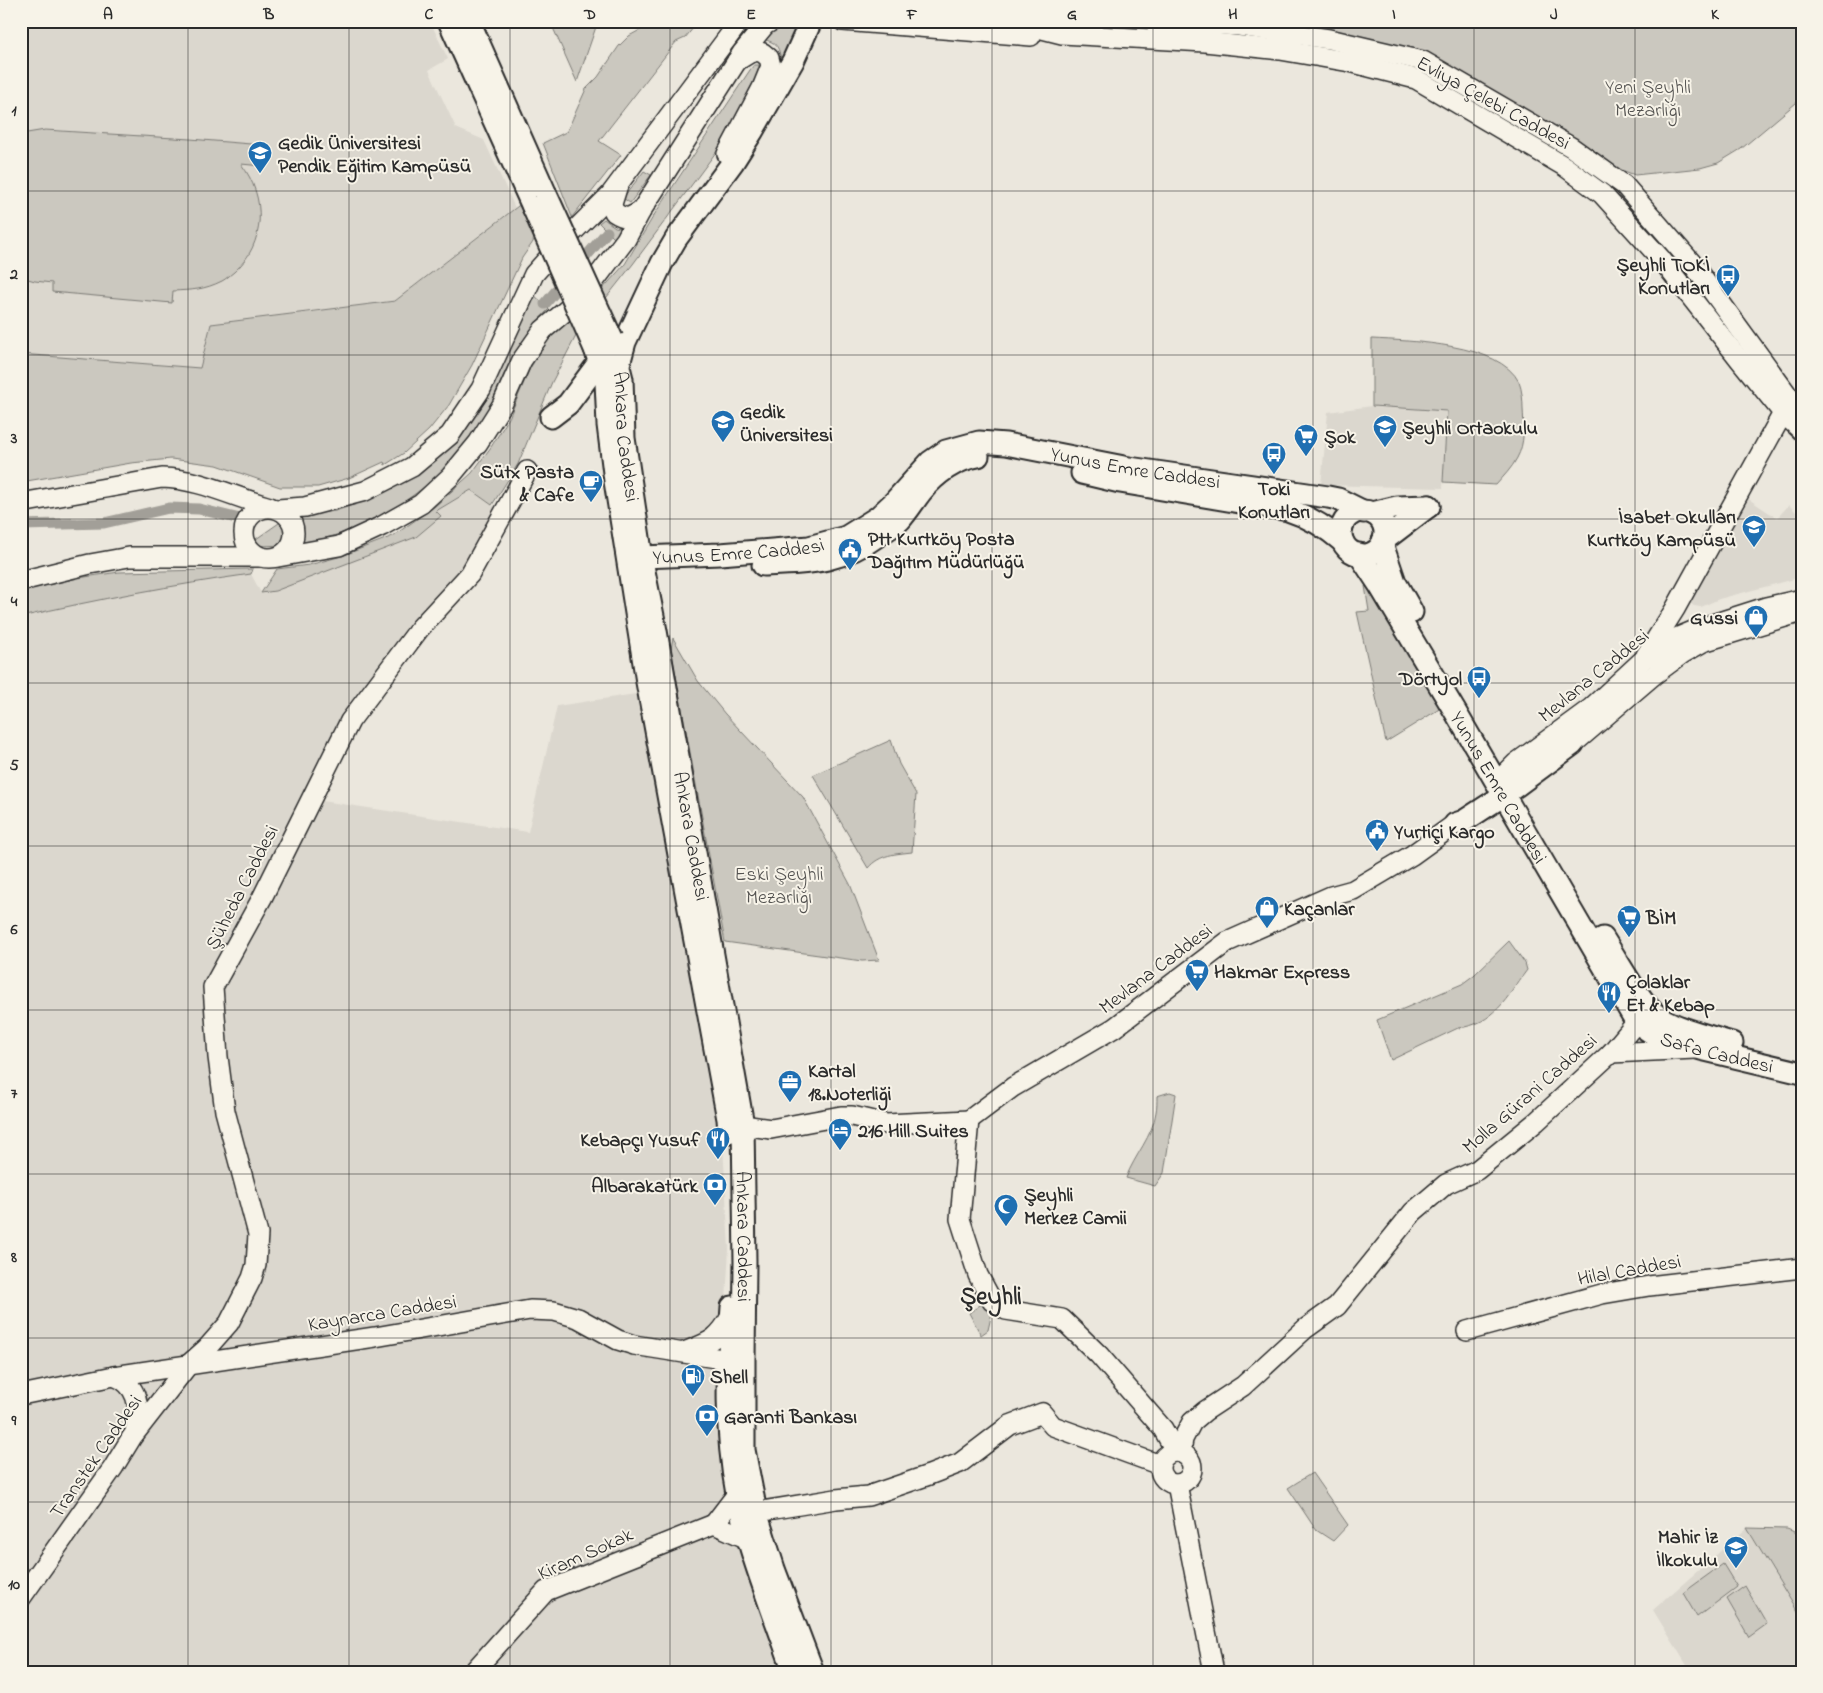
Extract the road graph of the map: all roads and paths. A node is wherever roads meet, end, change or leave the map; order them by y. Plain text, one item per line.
1 (449, 21) edge
2 (469, 21) edge
3 (740, 21) edge
4 (772, 21) edge
5 (811, 21) edge
6 (843, 21) edge
7 (1010, 21) edge
8 (1153, 21) edge
9 (1062, 34) junction
10 (736, 62) junction
11 (727, 154) dead end
12 (619, 184) junction
13 (539, 199) junction
14 (641, 210) junction
15 (1675, 243) junction
16 (1661, 259) junction
17 (607, 353) junction
18 (1802, 410) edge
19 (1783, 413) junction
20 (551, 417) dead end
21 (1802, 431) edge
22 (527, 471) dead end
23 (21, 503) edge
24 (274, 508) junction
25 (1368, 512) junction
26 (1383, 542) junction
27 (1351, 548) junction
28 (270, 557) junction
29 (638, 565) junction
30 (21, 581) edge
31 (1802, 599) edge
32 (1674, 609) junction
33 (1802, 612) edge
34 (1700, 628) junction
35 (1644, 658) junction
36 (1573, 744) joint
37 (1508, 788) junction
38 (1455, 824) joint
39 (1642, 1015) junction
40 (1702, 1049) junction
41 (1611, 1053) junction
42 (1802, 1063) edge
43 (1802, 1073) edge
44 (969, 1120) junction
45 (736, 1122) junction
46 (1802, 1268) edge
47 (731, 1316) junction
48 (1467, 1331) dead end
49 (682, 1353) junction
50 (736, 1360) junction
51 (189, 1364) junction
52 (114, 1376) junction
53 (727, 1382) junction
54 (21, 1395) edge
55 (132, 1437) junction
56 (1179, 1453) junction
57 (1160, 1465) junction
58 (1176, 1484) junction
59 (737, 1494) junction
60 (756, 1512) junction
61 (714, 1524) junction
62 (748, 1540) junction
63 (21, 1598) edge
64 (473, 1672) edge
65 (794, 1672) edge
66 (813, 1672) edge
67 (1214, 1672) edge

1 - 13 main road, Ankara Caddesi
2 - 13 main road, Ankara Caddesi
3 - 12 street
4 - 10 street
5 - 17 main road
6 - 9 street, Evliya Çelebi Caddesi
7 - 9 street, Evliya Çelebi Caddesi
8 - 15 street, Evliya Çelebi Caddesi
9 - 16 street, Evliya Çelebi Caddesi
10 - 11 street
10 - 14 street
12 - 14 street
12 - 24 street
13 - 17 main road, Ankara Caddesi, bridge
14 - 28 street
15 - 16 street
15 - 18 street, Evliya Çelebi Caddesi
16 - 19 street, Evliya Çelebi Caddesi
17 - 20 main road
17 - 29 main road, Ankara Caddesi
19 - 21 street, Evliya Çelebi Caddesi
19 - 32 street
22 - 51 street, Şüheda Caddesi
23 - 24 street
24 - 28 street
24 - 28 street
25 - 26 main road
25 - 26 main road
25 - 27 main road
25 - 29 main road, Yunus Emre Caddesi
26 - 27 main road
26 - 37 main road, Yunus Emre Caddesi
27 - 29 main road, Yunus Emre Caddesi
27 - 37 main road, Yunus Emre Caddesi
28 - 30 street
29 - 45 main road, Ankara Caddesi
31 - 34 street, Mevlana Caddesi
32 - 34 street
32 - 35 street
33 - 36 street, Mevlana Caddesi
34 - 35 street, Mevlana Caddesi
35 - 37 street, Mevlana Caddesi
36 - 37 main road
37 - 38 main road
37 - 39 main road, Yunus Emre Caddesi
38 - 44 street, Mevlana Caddesi
39 - 40 main road, Safa Caddesi
39 - 41 street, Molla Gürani Caddesi
39 - 42 main road, Safa Caddesi
40 - 41 street
40 - 43 main road, Safa Caddesi
41 - 56 street, Molla Gürani Caddesi
44 - 45 street
44 - 56 street
45 - 47 main road, Ankara Caddesi
45 - 50 main road, Ankara Caddesi
46 - 48 street, Hilal Caddesi
47 - 49 street
47 - 50 main road, Ankara Caddesi
49 - 50 street, Kaynarca Caddesi
49 - 51 street, Kaynarca Caddesi
49 - 53 street
50 - 53 main road, Ankara Caddesi
50 - 60 main road, Ankara Caddesi
51 - 52 street, Kaynarca Caddesi
51 - 55 street, Transtek Caddesi
52 - 54 street, Kaynarca Caddesi
52 - 55 street
53 - 59 main road, Ankara Caddesi
55 - 63 street, Transtek Caddesi
56 - 57 street
56 - 58 street
57 - 58 street
57 - 60 street
58 - 67 street
59 - 61 street
59 - 62 main road, Ankara Caddesi
60 - 66 main road, Ankara Caddesi
61 - 62 street
61 - 64 street, Kiram Sokak
62 - 65 main road, Ankara Caddesi

